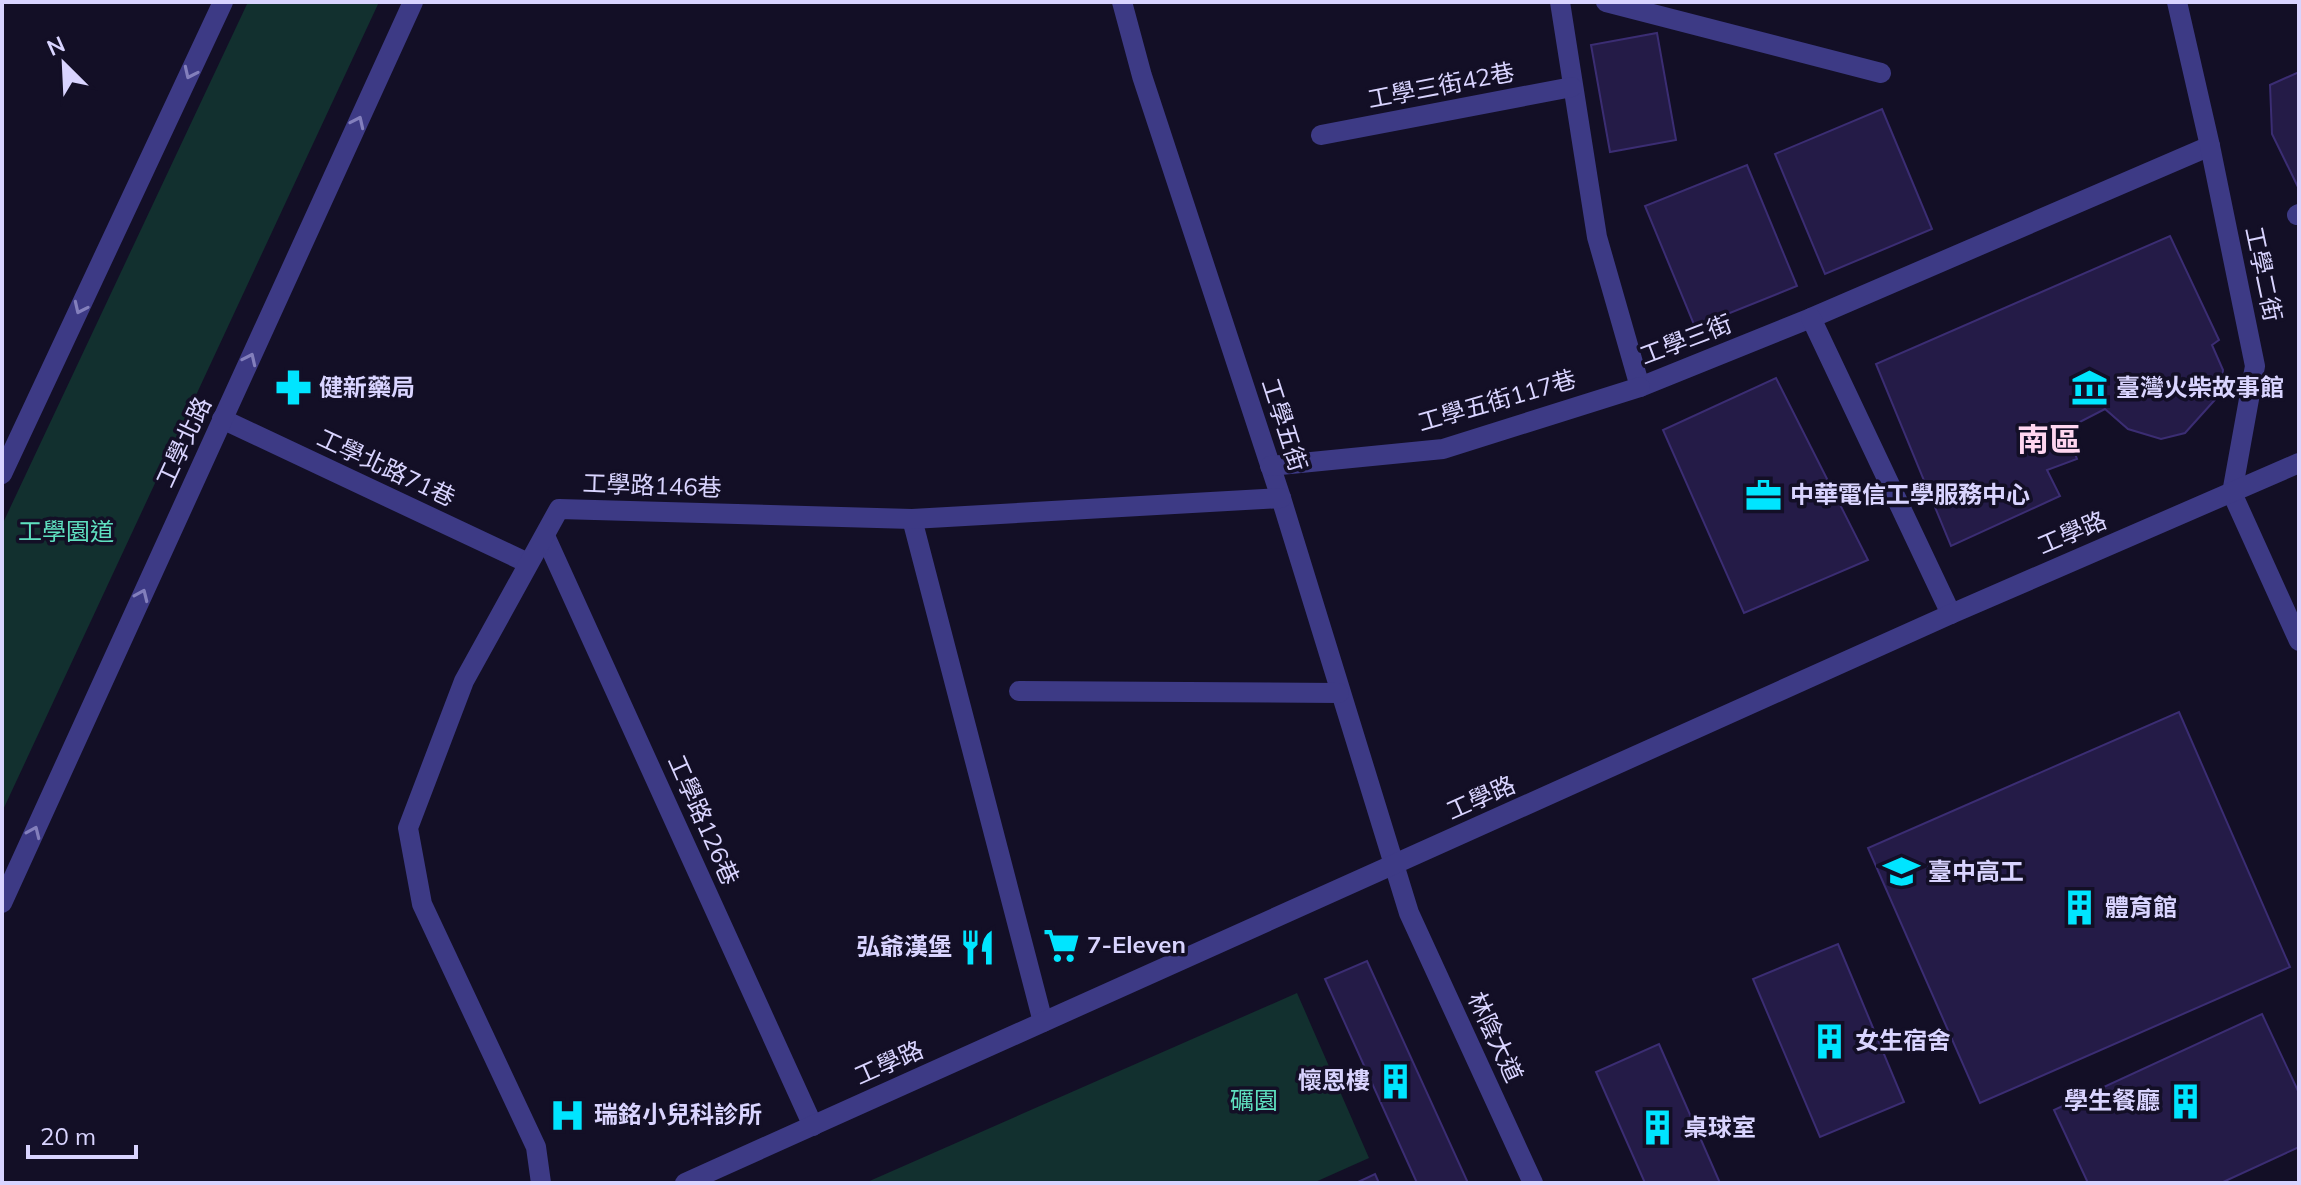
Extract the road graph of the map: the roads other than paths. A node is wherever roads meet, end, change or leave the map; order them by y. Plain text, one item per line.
1 (223, 2) edge
2 (413, 2) edge
3 (1122, 2) edge
4 (1560, 2) edge
5 (1606, 2) edge
6 (2177, 2) edge
7 (1881, 73) dead end
8 (1572, 87) junction
9 (1321, 135) dead end
10 (2210, 146) junction
11 (1811, 318) junction
12 (1640, 387) junction
13 (222, 419) junction
14 (2299, 463) edge
15 (1270, 466) junction
16 (2, 474) edge
17 (2232, 493) junction
18 (1281, 498) junction
19 (912, 519) junction
20 (545, 536) junction
21 (528, 563) junction
22 (1951, 614) junction
23 (2299, 641) edge
24 (1019, 691) dead end
25 (1339, 693) junction
26 (1393, 866) junction
27 (2, 903) edge
28 (1043, 1022) junction
29 (813, 1126) junction
30 (541, 1183) edge
31 (685, 1183) edge
32 (1533, 1183) edge

1 -> 16 street
13 -> 2 street, 工學北路
3 - 15 street, 工學五街
4 - 8 street, 工學三街
5 - 7 street
6 - 10 street, 工學二街
8 - 9 street, 工學三街42巷
8 - 12 street, 工學三街
10 - 11 street, 工學三街
10 - 17 street, 工學二街
11 - 12 street, 工學三街
11 - 22 street
12 - 15 street, 工學五街117巷
13 - 21 street, 工學北路71巷
27 -> 13 street, 工學北路
14 - 17 street, 工學路
15 - 18 street, 工學五街
17 - 22 street, 工學路
17 - 23 street
18 - 19 street
18 - 25 street, 工學五街
19 - 20 street, 工學路146巷
19 - 28 street
20 - 21 street, 工學路146巷
20 - 29 street, 工學路126巷
21 - 30 street, 工學路146巷
22 - 26 street, 工學路
24 - 25 street
25 - 26 street, 工學五街
26 - 28 street, 工學路
26 - 32 street, 林陰大道
28 - 29 street, 工學路
29 - 31 street, 工學路

